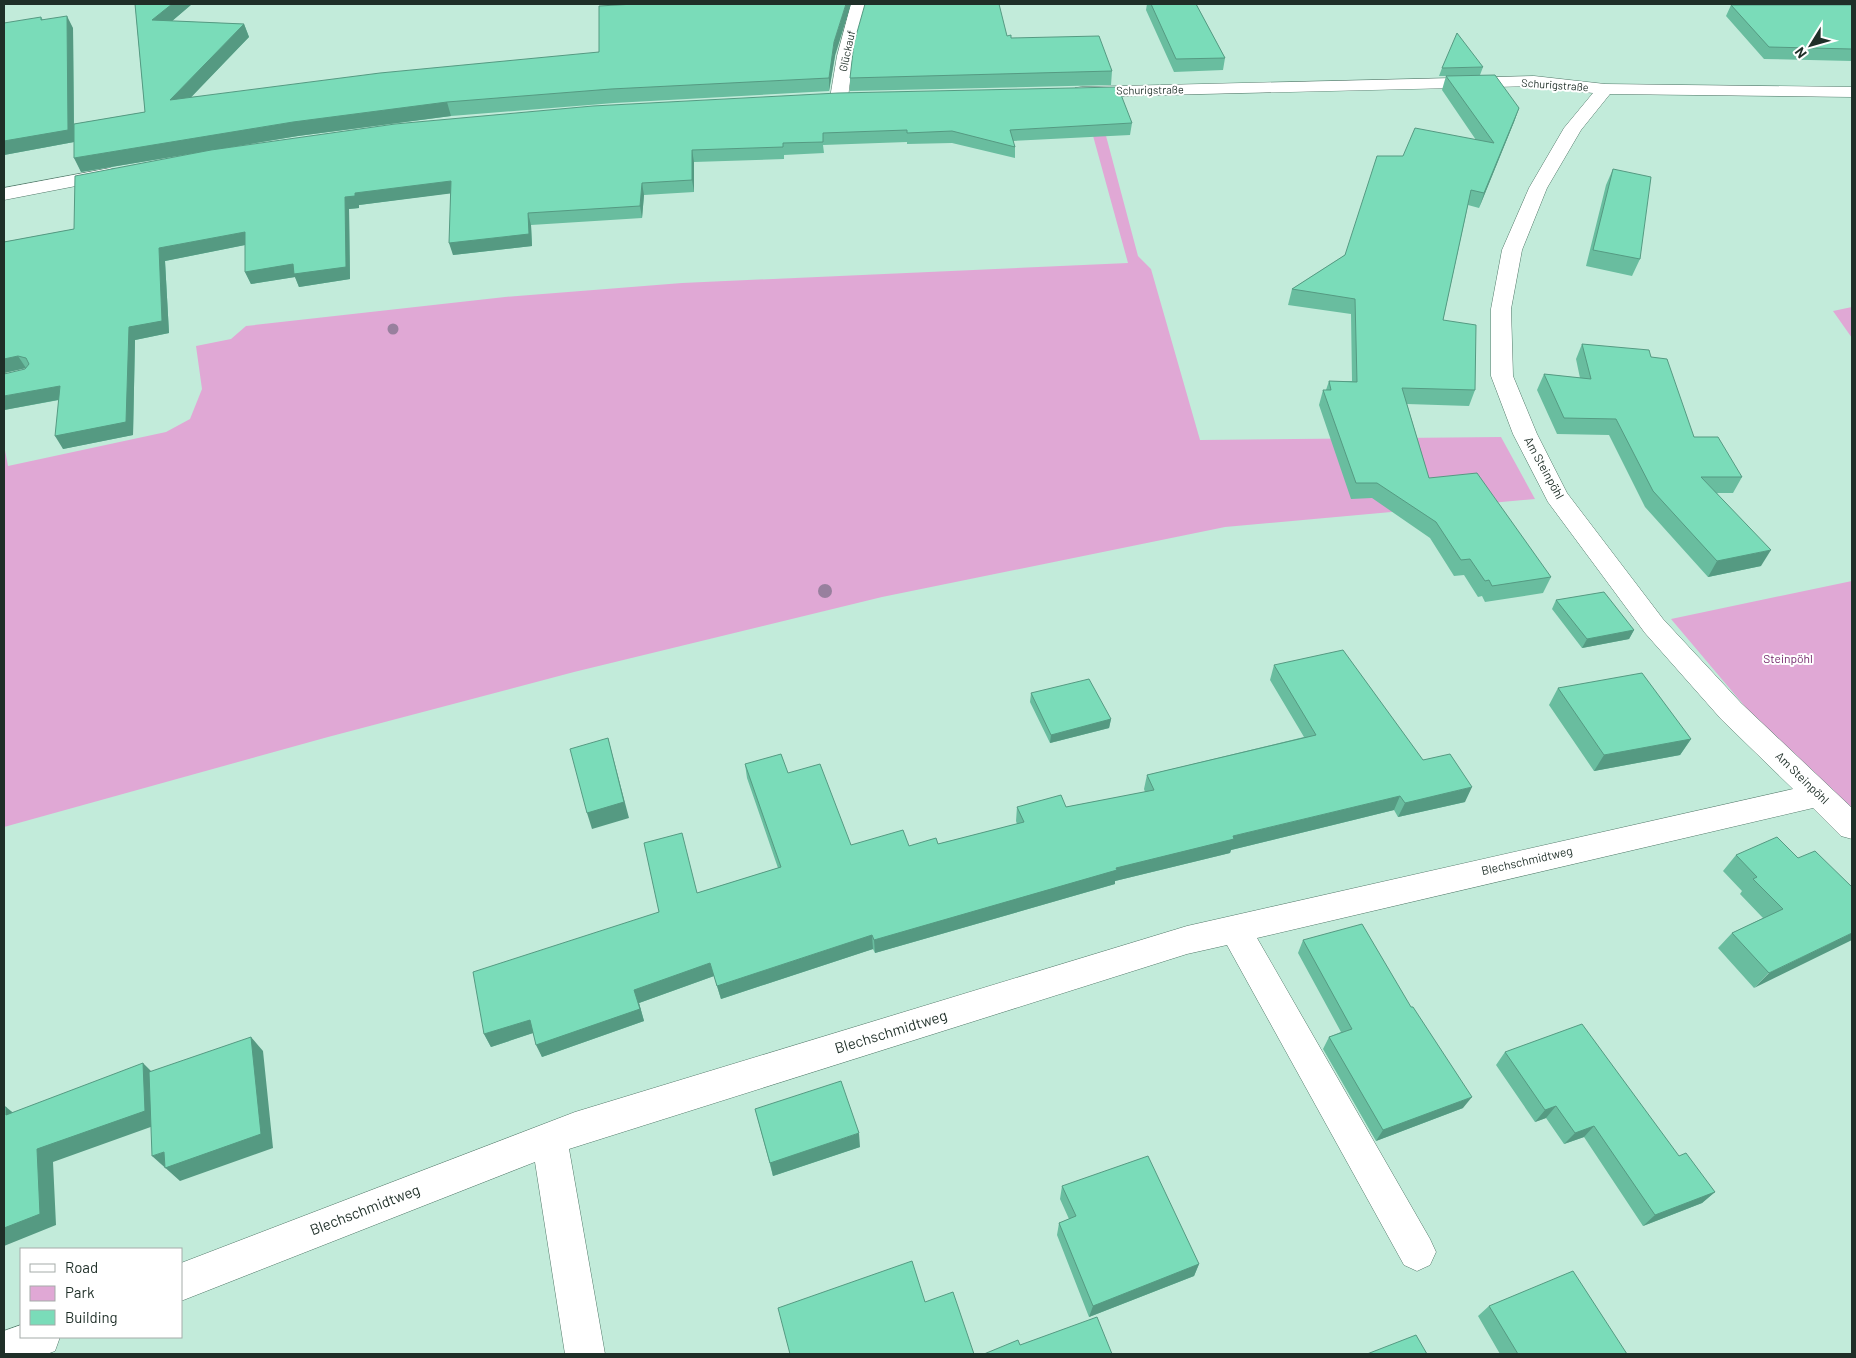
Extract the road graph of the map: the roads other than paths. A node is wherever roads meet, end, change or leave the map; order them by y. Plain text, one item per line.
1 (859, 4) edge
2 (1605, 89) junction
3 (1852, 92) edge
4 (1062, 93) edge
5 (839, 98) junction
6 (859, 98) edge
7 (820, 99) edge
8 (130, 171) edge
9 (4, 194) edge
10 (1819, 795) junction
11 (1852, 827) edge
12 (1234, 928) junction
13 (550, 1139) junction
14 (1417, 1252) dead end
15 (182, 1282) edge
16 (39, 1338) edge
17 (4, 1352) edge
18 (585, 1354) edge

1 - 5 street, Glückauf
2 - 3 street, Schurigstraße
2 - 4 street, Schurigstraße
2 - 10 street, Am Steinpöhl
5 - 6 street
5 - 7 street
8 - 9 street
10 - 11 street, Am Steinpöhl
10 - 12 street, Blechschmidtweg
12 - 13 street, Blechschmidtweg
12 - 14 street
13 - 15 street, Blechschmidtweg
13 - 18 street
16 - 17 street

